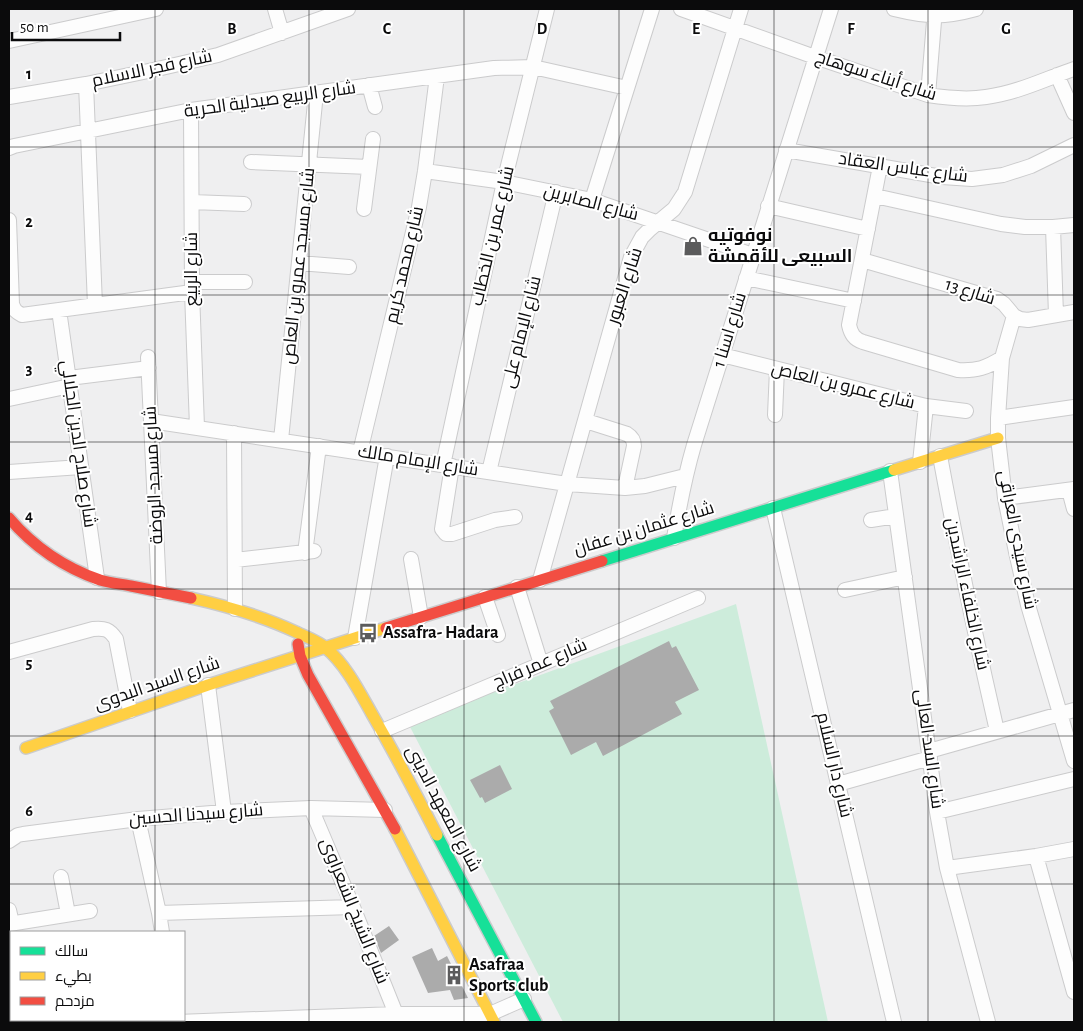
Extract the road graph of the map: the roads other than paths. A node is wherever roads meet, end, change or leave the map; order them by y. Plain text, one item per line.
1 (156, 9) edge
2 (275, 9) edge
3 (348, 9) edge
4 (547, 9) edge
5 (652, 9) edge
6 (681, 9) edge
7 (741, 9) edge
8 (830, 9) edge
9 (894, 9) edge
10 (976, 9) edge
11 (935, 12) edge
12 (735, 28) junction
13 (282, 33) junction
14 (9, 41) edge
15 (815, 57) junction
16 (533, 67) junction
17 (1074, 69) edge
18 (1057, 75) junction
19 (437, 76) junction
20 (86, 84) junction
21 (369, 85) junction
22 (627, 88) junction
23 (316, 93) junction
24 (928, 95) junction
25 (9, 97) edge
26 (375, 108) dead end
27 (191, 110) junction
28 (1074, 113) edge
29 (88, 131) junction
30 (373, 139) dead end
31 (1074, 146) edge
32 (9, 148) edge
33 (786, 150) junction
34 (251, 162) dead end
35 (309, 164) junction
36 (880, 166) junction
37 (370, 167) junction
38 (425, 171) junction
39 (504, 182) junction
40 (556, 192) junction
41 (875, 196) junction
42 (592, 200) junction
43 (192, 202) junction
44 (244, 204) dead end
45 (768, 206) junction
46 (364, 208) dead end
47 (9, 220) edge
48 (658, 222) junction
49 (1074, 225) edge
50 (1053, 227) junction
51 (868, 229) junction
52 (753, 255) junction
53 (862, 260) junction
54 (299, 262) junction
55 (348, 267) dead end
56 (746, 278) junction
57 (245, 282) dead end
58 (192, 287) junction
59 (854, 301) junction
60 (95, 305) junction
61 (59, 310) junction
62 (1074, 312) edge
63 (1056, 315) junction
64 (1014, 316) junction
65 (722, 355) junction
66 (1002, 358) junction
67 (777, 369) junction
68 (69, 382) junction
69 (9, 399) edge
70 (926, 406) junction
71 (1074, 406) edge
72 (966, 411) dead end
73 (775, 415) dead end
74 (998, 418) junction
75 (151, 421) junction
76 (586, 421) junction
77 (197, 427) junction
78 (234, 433) junction
79 (998, 438) junction
80 (281, 440) junction
81 (319, 446) junction
82 (360, 452) junction
83 (387, 456) junction
84 (940, 456) junction
85 (920, 462) junction
86 (448, 466) junction
87 (81, 467) junction
88 (890, 471) junction
89 (9, 472) edge
90 (489, 472) junction
91 (685, 476) junction
92 (568, 484) junction
93 (625, 488) junction
94 (1072, 489) edge
95 (1005, 498) junction
96 (773, 508) junction
97 (1074, 509) edge
98 (896, 516) junction
99 (515, 517) dead end
100 (9, 518) edge
101 (871, 520) dead end
102 (674, 538) junction
103 (411, 559) dead end
104 (235, 560) junction
105 (905, 577) junction
106 (96, 578) junction
107 (540, 580) junction
108 (517, 587) junction
109 (845, 590) dead end
110 (159, 592) junction
111 (485, 597) junction
112 (698, 598) dead end
113 (236, 609) junction
114 (421, 617) junction
115 (297, 633) junction
116 (498, 635) dead end
117 (355, 638) junction
118 (326, 648) junction
119 (9, 652) edge
120 (300, 656) junction
121 (541, 664) junction
122 (208, 684) junction
123 (130, 711) junction
124 (1067, 712) edge
125 (382, 731) junction
126 (998, 732) junction
127 (26, 748) dead end
128 (929, 754) junction
129 (1074, 761) edge
130 (1074, 779) edge
131 (838, 784) junction
132 (311, 808) junction
133 (385, 810) junction
134 (224, 812) junction
135 (937, 812) junction
136 (138, 819) junction
137 (9, 841) edge
138 (1074, 849) edge
139 (1036, 856) junction
140 (947, 868) junction
141 (61, 877) dead end
142 (353, 906) junction
143 (90, 911) dead end
144 (159, 913) junction
145 (68, 914) junction
146 (10, 919) edge
147 (162, 931) edge
148 (1074, 992) edge
149 (524, 999) junction
150 (396, 1014) junction
151 (492, 1018) edge
152 (261, 1020) edge
153 (185, 1021) edge
154 (536, 1022) edge
155 (894, 1022) edge
156 (988, 1022) edge

1 - 14 street
2 - 13 street
3 - 13 street, شارع فجر الاسلام
4 - 16 street, شارع عمر بن الخطاب
5 - 22 street
6 - 12 street, شارع أبناء سوهاج
7 - 12 street, شارع العبور
8 - 15 street, شارع اسنا 1
9 - 11 street
10 - 11 street
11 - 24 street
12 - 15 street, شارع أبناء سوهاج
12 - 48 street, شارع العبور
13 - 20 street, شارع فجر الاسلام
15 - 24 street, شارع أبناء سوهاج
15 - 33 street, شارع اسنا 1
16 - 19 street, شارع الربيع صيدلية الحرية
16 - 22 street, شارع الربيع صيدلية الحرية
16 - 39 street, شارع عمر بن الخطاب
17 - 18 street, شارع أبناء سوهاج
18 - 24 street, شارع أبناء سوهاج
18 - 28 street
19 - 21 street, شارع الربيع صيدلية الحرية
19 - 38 street, شارع محمد كريم
20 - 25 street, شارع فجر الاسلام
20 - 29 street
21 - 23 street, شارع الربيع صيدلية الحرية
21 - 26 street
22 - 42 street
23 - 27 street, شارع الربيع صيدلية الحرية
23 - 35 street, شارع مسجد عمرو بن العاص
27 - 29 street, شارع الربيع صيدلية الحرية
27 - 43 street, شارع الربيع
29 - 32 street, شارع الربيع صيدلية الحرية
29 - 60 street
30 - 37 street
31 - 36 street, شارع عباس العقاد
33 - 36 street, شارع عباس العقاد
33 - 45 street, شارع اسنا 1
34 - 35 street
35 - 37 street
35 - 54 street, شارع مسجد عمرو بن العاص
36 - 41 street
37 - 46 street
38 - 39 street, شارع الصابرين
38 - 82 street, شارع محمد كريم
39 - 40 street, شارع الصابرين
39 - 86 street, شارع عمر بن الخطاب
40 - 42 street, شارع الصابرين
40 - 90 street, شارع الإمام على
41 - 50 street
41 - 51 street
42 - 48 street, شارع الصابرين
43 - 44 street
43 - 58 street, شارع الربيع
45 - 51 street
45 - 52 street, شارع اسنا 1
47 - 61 street
48 - 52 street, شارع الصابرين
48 - 76 street, شارع العبور
49 - 50 street
50 - 63 street
51 - 53 street
52 - 56 street, شارع اسنا 1
53 - 59 street
53 - 64 street, شارع 13
54 - 55 street
54 - 80 street, شارع مسجد عمرو بن العاص
56 - 59 street
56 - 65 street, شارع اسنا 1
57 - 58 street
58 - 60 street
58 - 77 street, شارع الربيع
59 - 66 street
60 - 61 street
61 - 68 street, شارع صلاح الدين الجلالي
62 - 63 street, شارع 13
63 - 64 street, شارع 13
64 - 66 street, شارع سيدى العراقى
65 - 67 street, شارع عمرو بن العاص
65 - 91 street, شارع اسنا 1
66 - 74 street, شارع سيدى العراقى
67 - 70 street, شارع عمرو بن العاص
67 - 73 street
68 - 69 street
68 - 75 street, شارع مسجد الروضة
68 - 87 street, شارع صلاح الدين الجلالي
70 - 72 street, شارع عمرو بن العاص
70 - 85 street
71 - 74 street
74 - 79 street, شارع سيدى العراقى
75 - 77 street, شارع الإمام مالك
75 - 110 street, شارع مسجد الروضة
76 - 92 street, شارع العبور
76 - 93 street
77 - 78 street, شارع الإمام مالك
78 - 80 street, شارع الإمام مالك
78 - 104 street
79 - 84 street, شارع عثمان بن عفان
79 - 95 street, شارع سيدى العراقى
80 - 81 street, شارع الإمام مالك
81 - 82 street, شارع الإمام مالك
81 - 104 street
82 - 83 street, شارع الإمام مالك
83 - 86 street, شارع الإمام مالك
83 - 117 street
84 - 85 street, شارع عثمان بن عفان
84 - 126 street, شارع الخلفاء الراشدين
85 - 88 street, شارع عثمان بن عفان
86 - 90 street, شارع الإمام مالك
86 - 99 street, شارع عمر بن الخطاب
87 - 89 street
87 - 106 street, شارع صلاح الدين الجلالي
88 - 96 street, شارع عثمان بن عفان
88 - 98 street, شارع السد العالى
90 - 92 street, شارع الإمام مالك
91 - 93 street, شارع الإمام مالك
91 - 102 street, شارع اسنا 1
92 - 93 street, شارع الإمام مالك
92 - 107 street, شارع العبور
94 - 95 street
94 - 97 street
95 - 124 street, شارع سيدى العراقى
96 - 102 street, شارع عثمان بن عفان
96 - 131 street, شارع دار السلام
98 - 101 street
98 - 105 street, شارع السد العالى
100 - 106 street, شارع المعهد الدينى
102 - 107 street, شارع عثمان بن عفان
103 - 114 street
104 - 113 street
105 - 109 street
105 - 128 street, شارع السد العالى
106 - 110 street, شارع المعهد الدينى
107 - 108 street, شارع عثمان بن عفان
108 - 111 street, شارع عثمان بن عفان
108 - 121 street
110 - 113 street, شارع المعهد الدينى
111 - 114 street, شارع عثمان بن عفان
111 - 116 street
112 - 121 street, شارع عمر فراج
113 - 115 street, شارع المعهد الدينى
114 - 117 street, شارع عثمان بن عفان
115 - 118 street, شارع المعهد الدينى
115 - 120 street
117 - 118 street, شارع عثمان بن عفان
118 - 120 street, شارع عثمان بن عفان
118 - 125 street, شارع المعهد الدينى
119 - 123 street
120 - 122 street, شارع السيد البدوى
120 - 133 street
121 - 125 street, شارع عمر فراج
122 - 123 street, شارع السيد البدوى
122 - 134 street
123 - 127 street, شارع السيد البدوى
124 - 126 street
124 - 129 street, شارع سيدى العراقى
125 - 149 street, شارع المعهد الدينى
126 - 128 street
128 - 131 street
128 - 135 street, شارع السد العالى
130 - 135 street
131 - 155 street, شارع دار السلام
132 - 133 street, شارع سيدنا الحسين
132 - 134 street, شارع سيدنا الحسين
132 - 142 street, شارع الشيخ الشعراوى
133 - 151 street
134 - 136 street, شارع سيدنا الحسين
135 - 140 street, شارع السد العالى
136 - 137 street, شارع سيدنا الحسين
136 - 144 street
138 - 139 street
139 - 140 street
139 - 148 street
140 - 156 street, شارع السد العالى
141 - 145 street
142 - 144 street
142 - 150 street, شارع الشيخ الشعراوى
143 - 145 street
144 - 147 street
145 - 146 street
149 - 151 street
149 - 154 street, شارع المعهد الدينى
150 - 151 street
150 - 152 street
152 - 153 street

